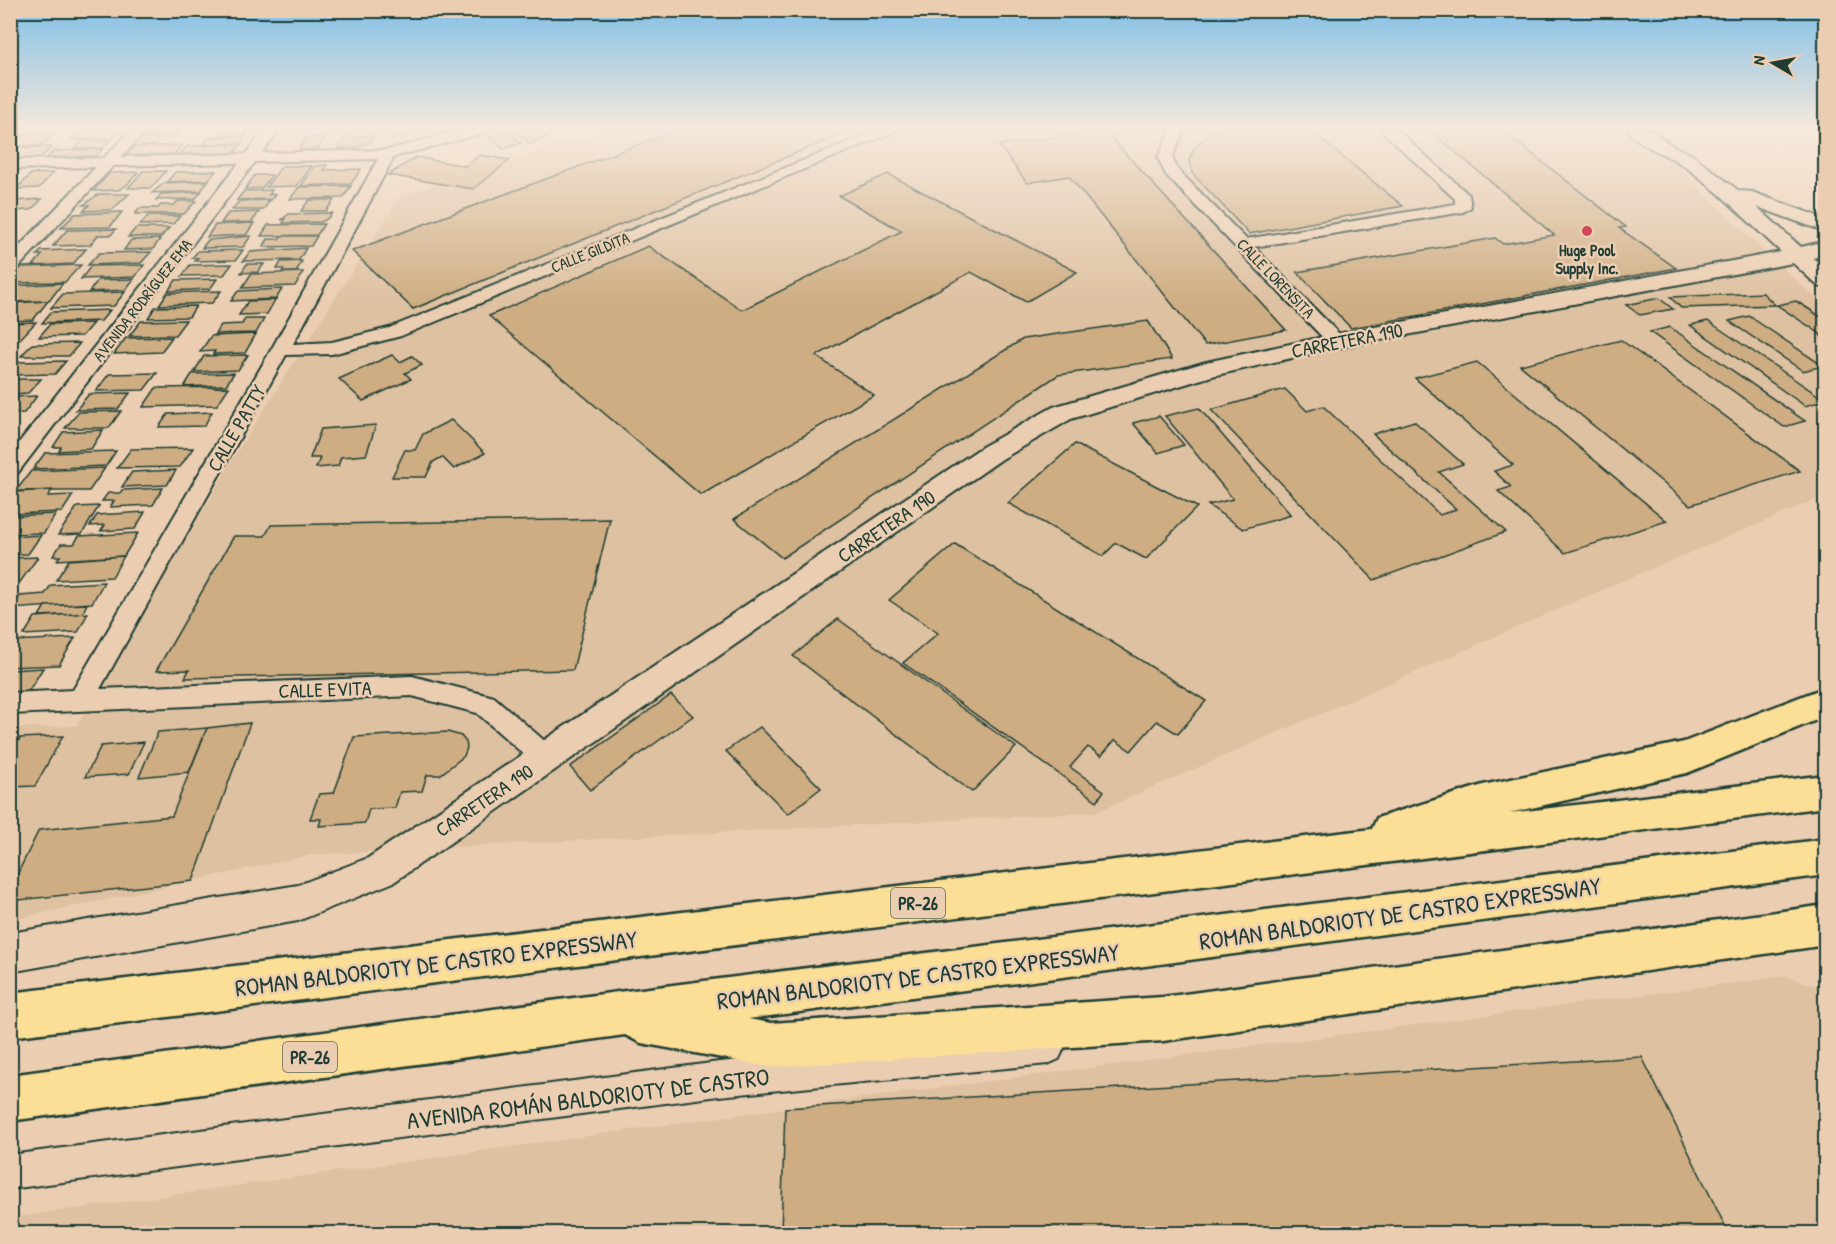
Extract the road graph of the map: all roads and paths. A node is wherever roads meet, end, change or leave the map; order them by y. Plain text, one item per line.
1 (86, 187) edge
2 (229, 187) edge
3 (370, 187) edge
4 (751, 187) edge
5 (1186, 187) edge
6 (1451, 187) edge
7 (1721, 187) edge
8 (1725, 187) edge
9 (1826, 226) edge
10 (1243, 244) junction
11 (1826, 247) edge
12 (1798, 255) junction
13 (10, 266) edge
14 (1826, 274) edge
15 (1826, 281) edge
16 (1337, 341) junction
17 (280, 350) junction
18 (10, 470) edge
19 (81, 700) junction
20 (1826, 701) edge
21 (10, 704) edge
22 (546, 758) junction
23 (1826, 791) edge
24 (1299, 857) junction
25 (1826, 857) edge
26 (1826, 925) edge
27 (1757, 935) junction
28 (1826, 942) edge
29 (10, 953) edge
30 (10, 1015) edge
31 (610, 1015) junction
32 (1163, 1019) junction
33 (10, 1098) edge
34 (10, 1172) edge

1 - 13 street
2 - 18 street, AVENIDA RODRÍGUEZ EMA
3 - 17 street, CALLE PATTY
4 - 17 street, CALLE GILDITA
5 - 10 street, CALLE LORENSITA
6 - 10 street
7 - 12 street
8 - 9 street
10 - 16 street, CALLE LORENSITA
11 - 12 street, CARRETERA 190
12 - 14 street
12 - 15 street
12 - 16 street, CARRETERA 190
16 - 22 street, CARRETERA 190
17 - 19 street, CALLE PATTY
19 - 21 street, CALLE EVITA
19 - 22 street, CALLE EVITA
20 - 24 highway
22 - 29 street, CARRETERA 190
23 - 24 highway, ROMAN BALDORIOTY DE CASTRO EXPRESSWAY / PR-26
24 - 30 highway, ROMAN BALDORIOTY DE CASTRO EXPRESSWAY / PR-26
25 - 31 highway, ROMAN BALDORIOTY DE CASTRO EXPRESSWAY / PR-26
26 - 27 highway
27 - 28 highway
27 - 32 highway
31 - 32 highway
31 - 33 highway, ROMAN BALDORIOTY DE CASTRO EXPRESSWAY / PR-26
32 - 34 street, AVENIDA ROMÁN BALDORIOTY DE CASTRO

